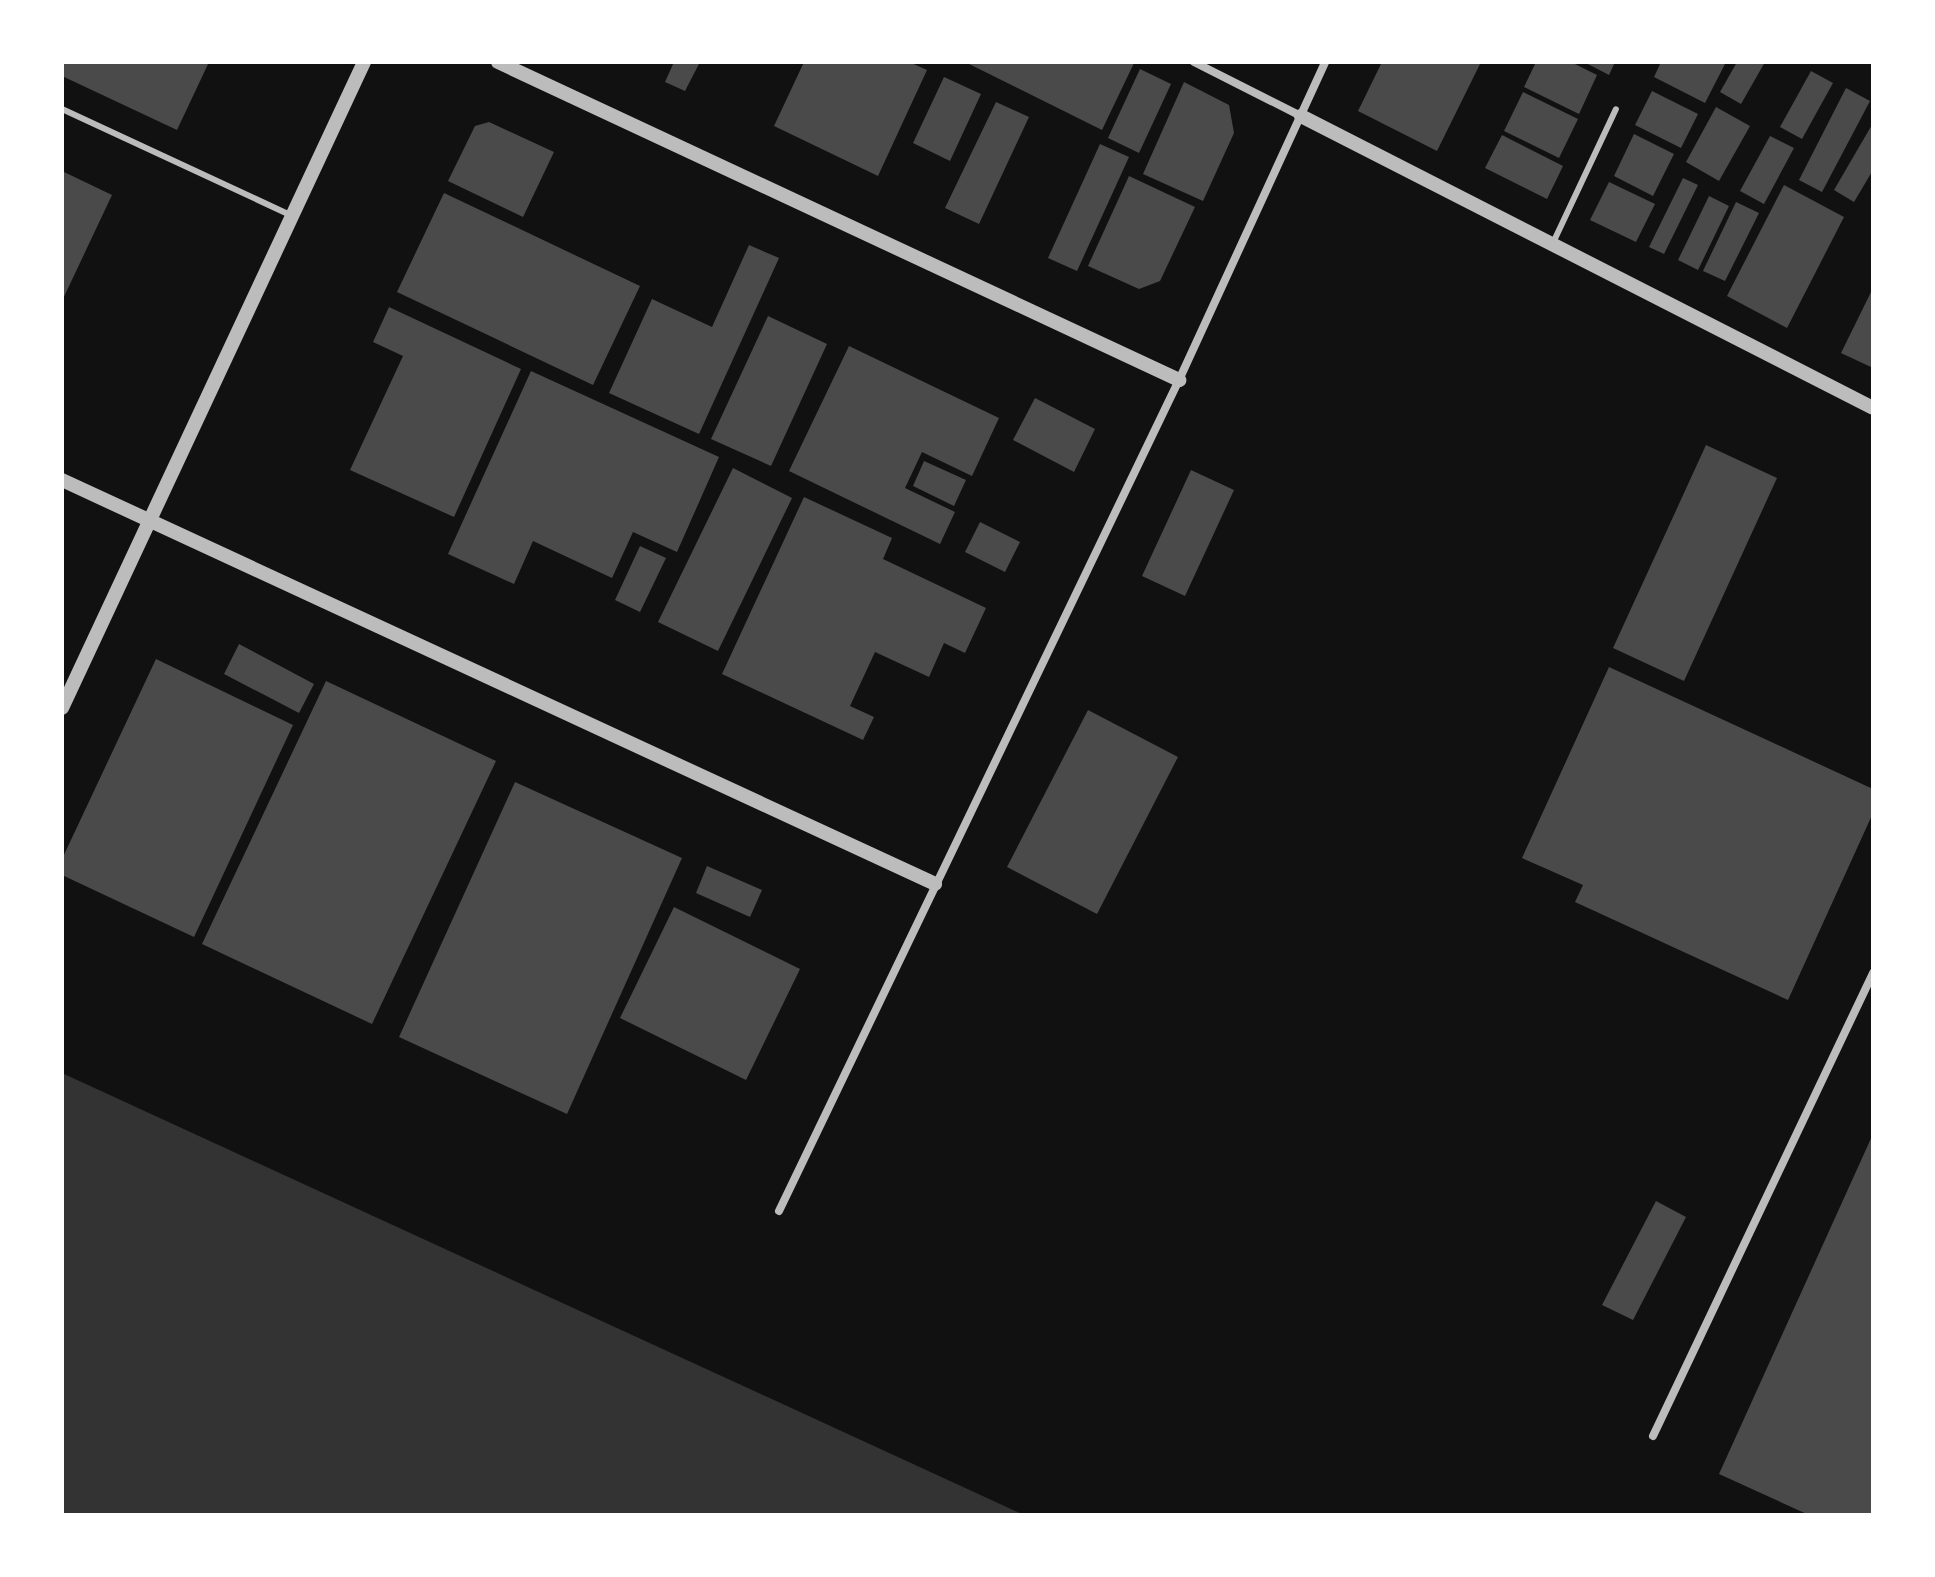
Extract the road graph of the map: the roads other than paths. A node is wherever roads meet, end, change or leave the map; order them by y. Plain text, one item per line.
1 (364, 62) edge
2 (498, 62) edge
3 (1194, 62) edge
4 (1325, 62) edge
5 (62, 109) edge
6 (1616, 109) dead end
7 (1301, 116) junction
8 (294, 217) junction
9 (1552, 245) junction
10 (1179, 380) junction
11 (1873, 408) edge
12 (62, 480) edge
13 (146, 520) junction
14 (62, 708) edge
15 (935, 884) junction
16 (1873, 973) edge
17 (779, 1211) dead end
18 (1653, 1436) dead end

1 - 8 street
2 - 10 street
3 - 7 street
4 - 7 street
5 - 8 lane
6 - 9 lane
7 - 9 street
7 - 10 street
8 - 13 street
9 - 11 street
10 - 15 street
12 - 13 street
13 - 14 street
13 - 15 street
15 - 17 street
16 - 18 street

